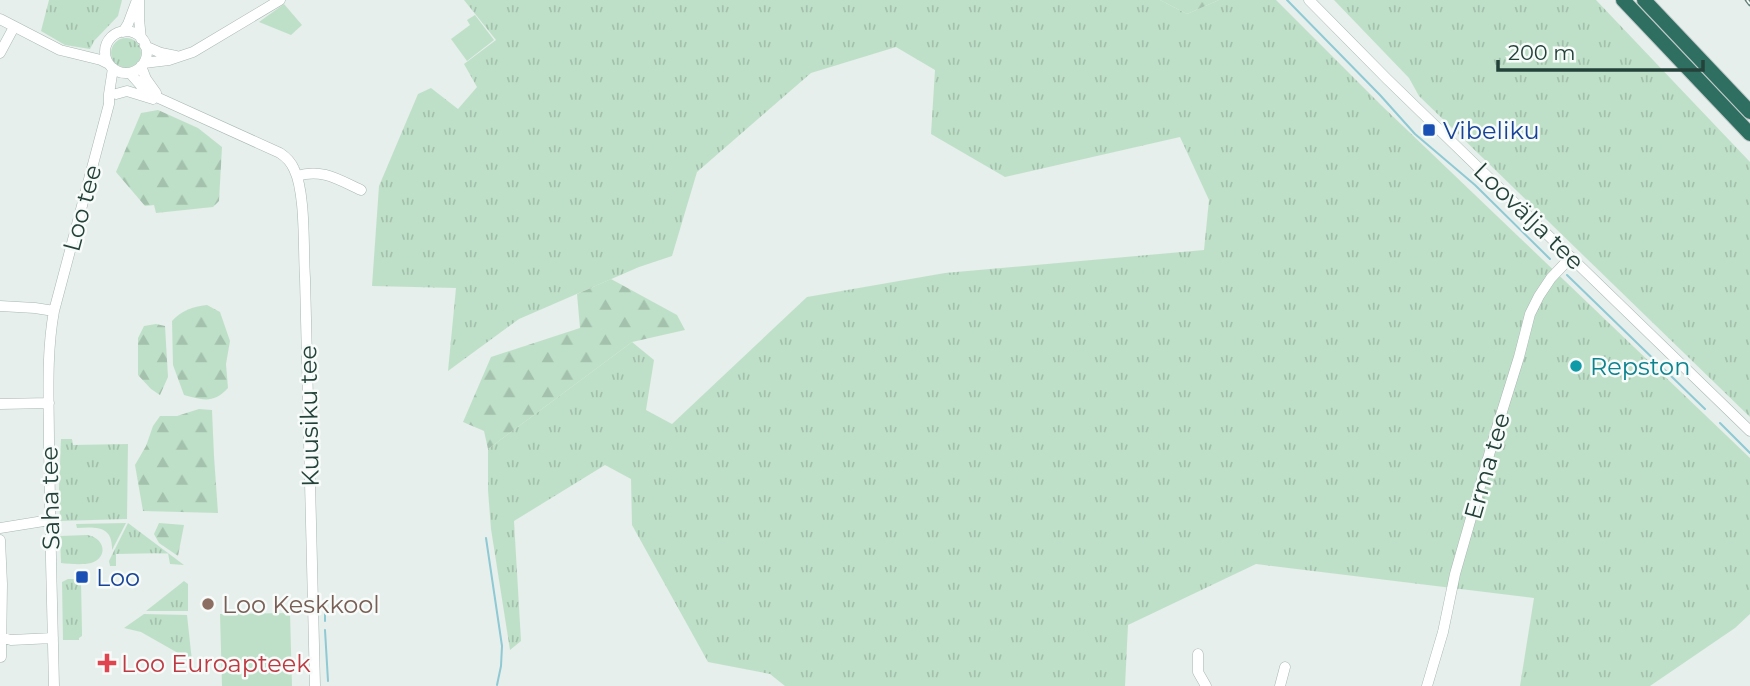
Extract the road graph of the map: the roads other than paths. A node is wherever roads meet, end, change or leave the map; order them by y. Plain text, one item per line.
1 (138, 0) edge
2 (1308, 0) edge
3 (1623, 0) edge
4 (1644, 0) edge
5 (275, 1) edge
6 (0, 19) edge
7 (13, 27) junction
8 (123, 32) junction
9 (143, 42) junction
10 (106, 46) junction
11 (0, 53) edge
12 (81, 55) junction
13 (180, 56) junction
14 (142, 64) junction
15 (111, 66) junction
16 (128, 73) junction
17 (116, 94) junction
18 (164, 101) junction
19 (109, 104) junction
20 (1750, 112) edge
21 (1750, 134) edge
22 (297, 176) junction
23 (361, 190) dead end
24 (1571, 257) junction
25 (0, 306) edge
26 (54, 311) junction
27 (49, 403) junction
28 (0, 404) edge
29 (1750, 431) edge
30 (50, 520) junction
31 (0, 528) edge
32 (0, 540) edge
33 (0, 554) edge
34 (1, 637) edge
35 (53, 638) junction
36 (1198, 654) dead end
37 (1, 657) edge
38 (1285, 667) dead end
39 (54, 686) edge
40 (315, 686) edge
41 (1206, 686) edge
42 (1280, 686) edge
43 (1427, 686) edge

1 - 8 street
1 - 9 street
2 - 24 street, Loovälja tee
3 - 21 highway
4 - 20 highway
5 - 13 street
6 - 7 street
7 - 11 street
7 - 12 street
8 - 9 street
8 - 10 street
9 - 13 street
9 - 14 street
10 - 12 street
10 - 15 street
12 - 15 street
13 - 14 street
14 - 16 street
14 - 18 street
15 - 16 street
15 - 19 street, Loo tee
16 - 17 street, Loo tee
16 - 18 street
17 - 18 street
17 - 19 street, Loo tee
18 - 22 street, Kuusiku tee
19 - 26 street, Loo tee
22 - 23 street
22 - 40 street, Kuusiku tee
24 - 29 street, Loovälja tee
24 - 43 street, Erma tee
25 - 26 street
26 - 27 street, Saha tee
27 - 28 street
27 - 30 street, Saha tee
30 - 31 street
30 - 35 street, Saha tee
32 - 33 street
33 - 34 street
34 - 35 street
34 - 37 street
35 - 39 street, Saha tee
36 - 41 street
38 - 42 street

